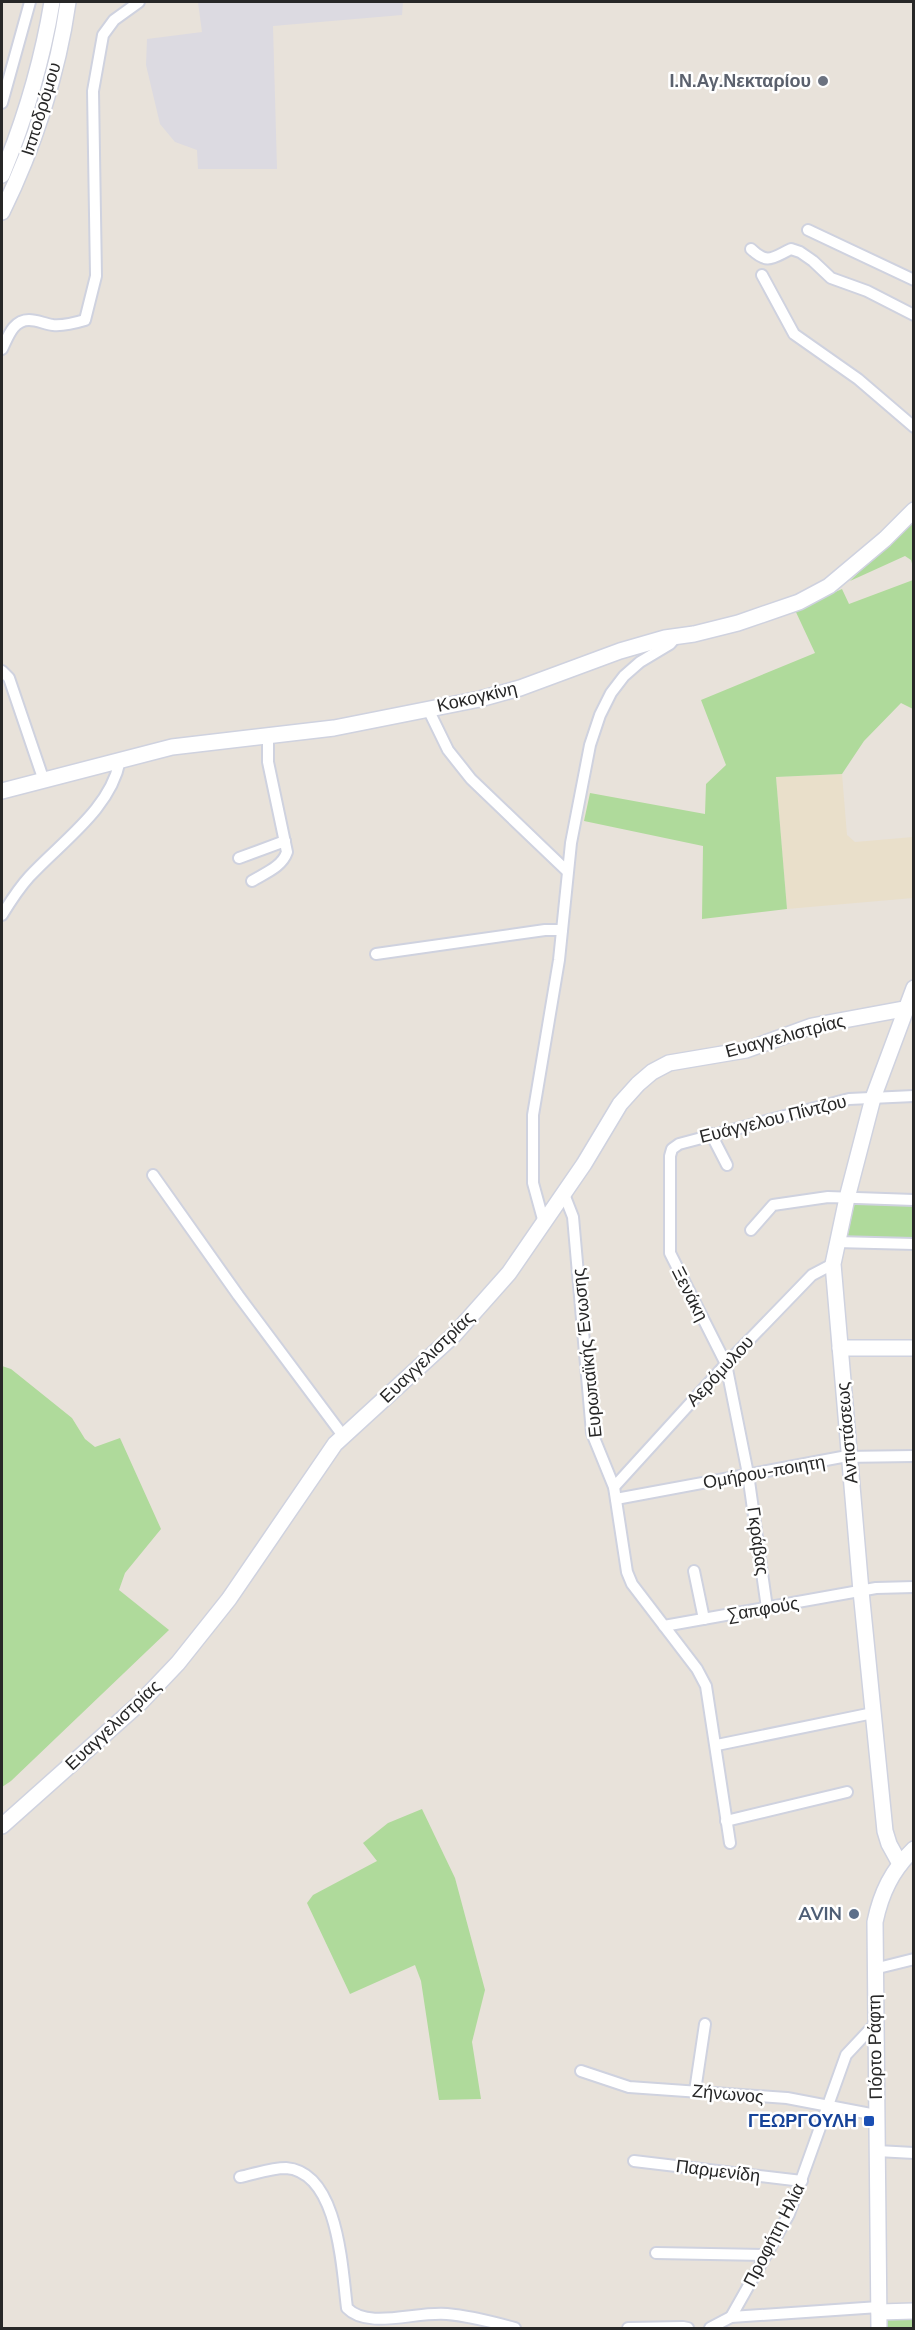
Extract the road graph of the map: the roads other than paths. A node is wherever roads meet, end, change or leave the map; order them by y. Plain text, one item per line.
1 (30, 2) edge
2 (52, 2) edge
3 (68, 2) edge
4 (139, 2) edge
5 (2, 103) edge
6 (2, 175) edge
7 (2, 212) edge
8 (808, 230) dead end
9 (751, 249) dead end
10 (762, 275) dead end
11 (914, 280) edge
12 (914, 315) edge
13 (2, 349) edge
14 (914, 427) edge
15 (914, 510) edge
16 (676, 637) junction
17 (2, 671) edge
18 (428, 709) junction
19 (268, 735) junction
20 (120, 760) junction
21 (44, 781) junction
22 (2, 791) edge
23 (285, 841) junction
24 (239, 858) dead end
25 (567, 872) junction
26 (252, 881) dead end
27 (2, 915) edge
28 (562, 930) junction
29 (376, 954) dead end
30 (914, 988) edge
31 (910, 1008) edge
32 (914, 1096) edge
33 (873, 1098) junction
34 (711, 1134) junction
35 (672, 1149) joint
36 (727, 1165) dead end
37 (153, 1175) dead end
38 (564, 1194) junction
39 (847, 1198) junction
40 (914, 1200) edge
41 (544, 1223) junction
42 (751, 1230) dead end
43 (836, 1242) junction
44 (914, 1244) edge
45 (833, 1264) junction
46 (840, 1348) junction
47 (914, 1348) edge
48 (726, 1364) junction
49 (344, 1437) junction
50 (914, 1456) edge
51 (849, 1457) junction
52 (748, 1474) junction
53 (614, 1487) junction
54 (616, 1499) junction
55 (694, 1571) dead end
56 (914, 1587) edge
57 (861, 1591) junction
58 (767, 1608) junction
59 (704, 1619) junction
60 (664, 1626) junction
61 (873, 1713) junction
62 (717, 1745) junction
63 (847, 1792) dead end
64 (726, 1821) junction
65 (2, 1826) edge
66 (730, 1843) dead end
67 (914, 1849) edge
68 (900, 1864) junction
69 (914, 1959) edge
70 (874, 1969) junction
71 (705, 2024) dead end
72 (875, 2024) junction
73 (581, 2071) dead end
74 (695, 2091) junction
75 (828, 2106) junction
76 (876, 2115) junction
77 (877, 2151) junction
78 (914, 2152) edge
79 (634, 2161) dead end
80 (240, 2177) dead end
81 (802, 2181) junction
82 (656, 2253) dead end
83 (766, 2255) junction
84 (879, 2310) junction
85 (914, 2311) edge
86 (731, 2317) junction
87 (515, 2328) edge
88 (628, 2328) edge
89 (688, 2328) edge
90 (710, 2328) edge
91 (879, 2328) edge

1 - 5 street
2 - 6 street, Ιπποδρόμου
3 - 7 street, Ιπποδρόμου
4 - 13 street
8 - 11 street
9 - 12 street
10 - 14 street
15 - 16 street, Κοκογκίνη
16 - 18 street, Κοκογκίνη
16 - 25 street
17 - 21 street
18 - 19 street, Κοκογκίνη
18 - 25 street
19 - 20 street, Κοκογκίνη
19 - 23 street
20 - 21 street, Κοκογκίνη
20 - 27 street
21 - 22 street, Κοκογκίνη
23 - 24 street
23 - 26 street
25 - 28 street
28 - 29 street
28 - 41 street
30 - 31 street, Αντιστάσεως
31 - 33 street, Αντιστάσεως
31 - 38 street, Ευαγγελιστρίας
32 - 33 street, Ευάγγελου Πίντζου
33 - 34 street, Ευάγγελου Πίντζου
33 - 39 street, Αντιστάσεως
34 - 35 street, Ευάγγελου Πίντζου
34 - 36 street
35 - 48 street, Ξενάκη
37 - 49 street
38 - 41 street, Ευαγγελιστρίας
38 - 53 street, Ευρωπαϊκής Ένωσης
39 - 40 street
39 - 42 street
39 - 43 street, Αντιστάσεως
41 - 49 street, Ευαγγελιστρίας
43 - 44 street
43 - 45 street, Αντιστάσεως
45 - 46 street, Αντιστάσεως
45 - 48 street, Αερόμυλου
46 - 47 street
46 - 51 street, Αντιστάσεως
48 - 52 street, Ξενάκη
48 - 53 street, Αερόμυλου
49 - 65 street, Ευαγγελιστρίας
50 - 51 street, Ομήρου-ποιητη
51 - 52 street, Ομήρου-ποιητη
51 - 57 street, Αντιστάσεως
52 - 54 street, Ομήρου-ποιητη
52 - 58 street, Γκράβας
53 - 54 street, Ευρωπαϊκής Ένωσης
54 - 60 street, Ευρωπαϊκής Ένωσης
55 - 59 street
56 - 57 street, Σαπφούς
57 - 58 street, Σαπφούς
57 - 61 street, Αντιστάσεως
58 - 59 street, Σαπφούς
59 - 60 street, Σαπφούς
60 - 62 street, Ευρωπαϊκής Ένωσης
61 - 62 street
61 - 68 street, Αντιστάσεως
62 - 64 street, Ευρωπαϊκής Ένωσης
63 - 64 street
64 - 66 street, Ευρωπαϊκής Ένωσης
67 - 68 street, Πόρτο Ράφτη
68 - 70 street, Πόρτο Ράφτη
69 - 70 street
70 - 72 street, Πόρτο Ράφτη
71 - 74 street
72 - 75 street, Προφήτη Ηλία
72 - 76 street, Πόρτο Ράφτη
73 - 74 street, Ζήνωνος
74 - 75 street, Ζήνωνος
75 - 76 street, Ζήνωνος
75 - 81 street, Προφήτη Ηλία
76 - 77 street, Πόρτο Ράφτη
77 - 78 street
77 - 84 street, Πόρτο Ράφτη
79 - 81 street, Παρμενίδη
80 - 87 street
81 - 83 street, Προφήτη Ηλία
82 - 83 street
83 - 86 street, Προφήτη Ηλία
84 - 85 street
84 - 86 street
84 - 91 street, Πόρτο Ράφτη
86 - 90 street
88 - 89 street

